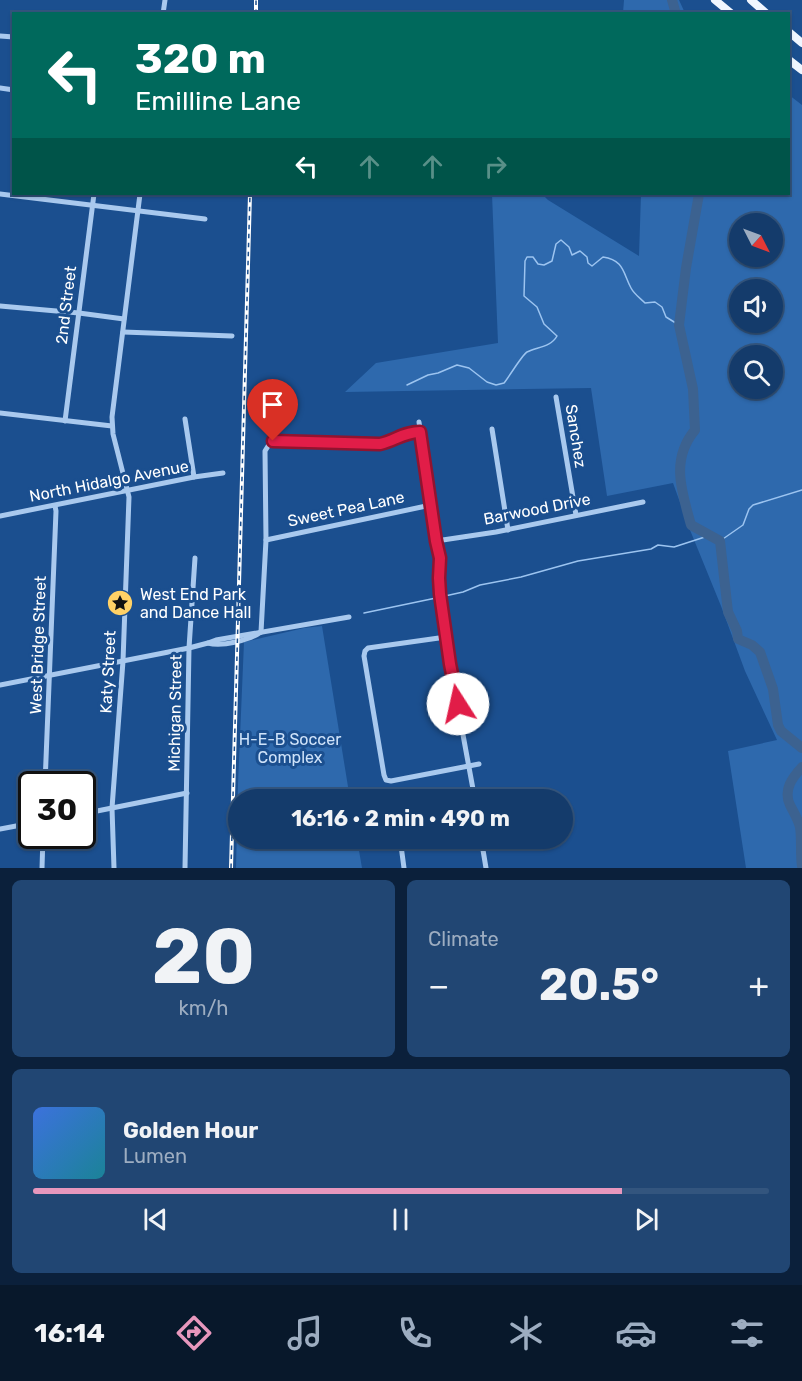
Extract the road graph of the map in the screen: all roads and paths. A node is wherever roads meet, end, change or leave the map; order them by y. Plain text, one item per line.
1 (715, 0) edge
2 (751, 0) edge
3 (730, 12) edge
4 (765, 12) edge
5 (790, 33) edge
6 (802, 43) edge
7 (790, 61) edge
8 (802, 70) edge
9 (0, 194) edge
10 (94, 195) edge
11 (140, 195) edge
12 (92, 205) junction
13 (138, 211) junction
14 (205, 219) dead end
15 (0, 306) edge
16 (79, 313) junction
17 (124, 319) junction
18 (123, 332) junction
19 (232, 336) dead end
20 (556, 397) dead end
21 (0, 413) edge
22 (185, 419) dead end
23 (65, 421) junction
24 (419, 422) dead end
25 (112, 426) junction
26 (492, 429) dead end
27 (420, 432) junction
28 (223, 473) dead end
29 (194, 477) junction
30 (128, 491) junction
31 (643, 502) dead end
32 (431, 505) junction
33 (56, 506) junction
34 (576, 515) junction
35 (0, 516) edge
36 (508, 530) junction
37 (266, 540) junction
38 (436, 541) junction
39 (195, 558) dead end
40 (349, 616) dead end
41 (261, 632) junction
42 (446, 637) junction
43 (189, 648) junction
44 (123, 661) junction
45 (50, 675) junction
46 (0, 685) edge
47 (479, 764) dead end
48 (469, 765) junction
49 (46, 771) edge
50 (473, 789) edge
51 (187, 793) junction
52 (112, 808) junction
53 (96, 811) edge
54 (18, 826) edge
55 (0, 829) edge
56 (43, 849) edge
57 (402, 849) edge
58 (483, 849) edge
59 (42, 868) edge
60 (114, 868) edge
61 (185, 868) edge
62 (405, 868) edge
63 (486, 868) edge

1 - 3 main road
2 - 4 main road
5 - 6 main road
7 - 8 main road
9 - 12 street
10 - 12 street, 2nd Street
11 - 13 street, Katy Street
12 - 13 street
12 - 16 street, 2nd Street
13 - 14 street
13 - 17 street, Katy Street
15 - 16 street
16 - 17 street
16 - 23 street, 2nd Street
17 - 18 street, Katy Street
18 - 19 street
18 - 25 street, Katy Street
20 - 34 street, Sanchez
21 - 23 street
22 - 29 street
23 - 25 street
24 - 27 street
25 - 30 street, Katy Street
26 - 36 street
27 - 32 street
27 - 37 street
28 - 29 street, North Hidalgo Avenue
29 - 30 street, North Hidalgo Avenue
30 - 33 street, North Hidalgo Avenue
30 - 44 street, Katy Street
31 - 34 street, Barwood Drive
32 - 37 street, Sweet Pea Lane
32 - 38 street
33 - 35 street, North Hidalgo Avenue
33 - 45 street, West Bridge Street
34 - 36 street, Barwood Drive
36 - 38 street, Barwood Drive
37 - 41 street
38 - 42 street
39 - 43 street, Michigan Street
40 - 41 street
41 - 43 street
42 - 48 street
42 - 48 street
43 - 44 street
43 - 51 street, Michigan Street
44 - 45 street
44 - 52 street, Katy Street
45 - 46 street
45 - 49 street, West Bridge Street
47 - 48 street
48 - 50 street
51 - 52 street
51 - 61 street, Michigan Street
52 - 53 street
52 - 60 street, Katy Street
54 - 55 street
56 - 59 street
57 - 62 street
58 - 63 street

